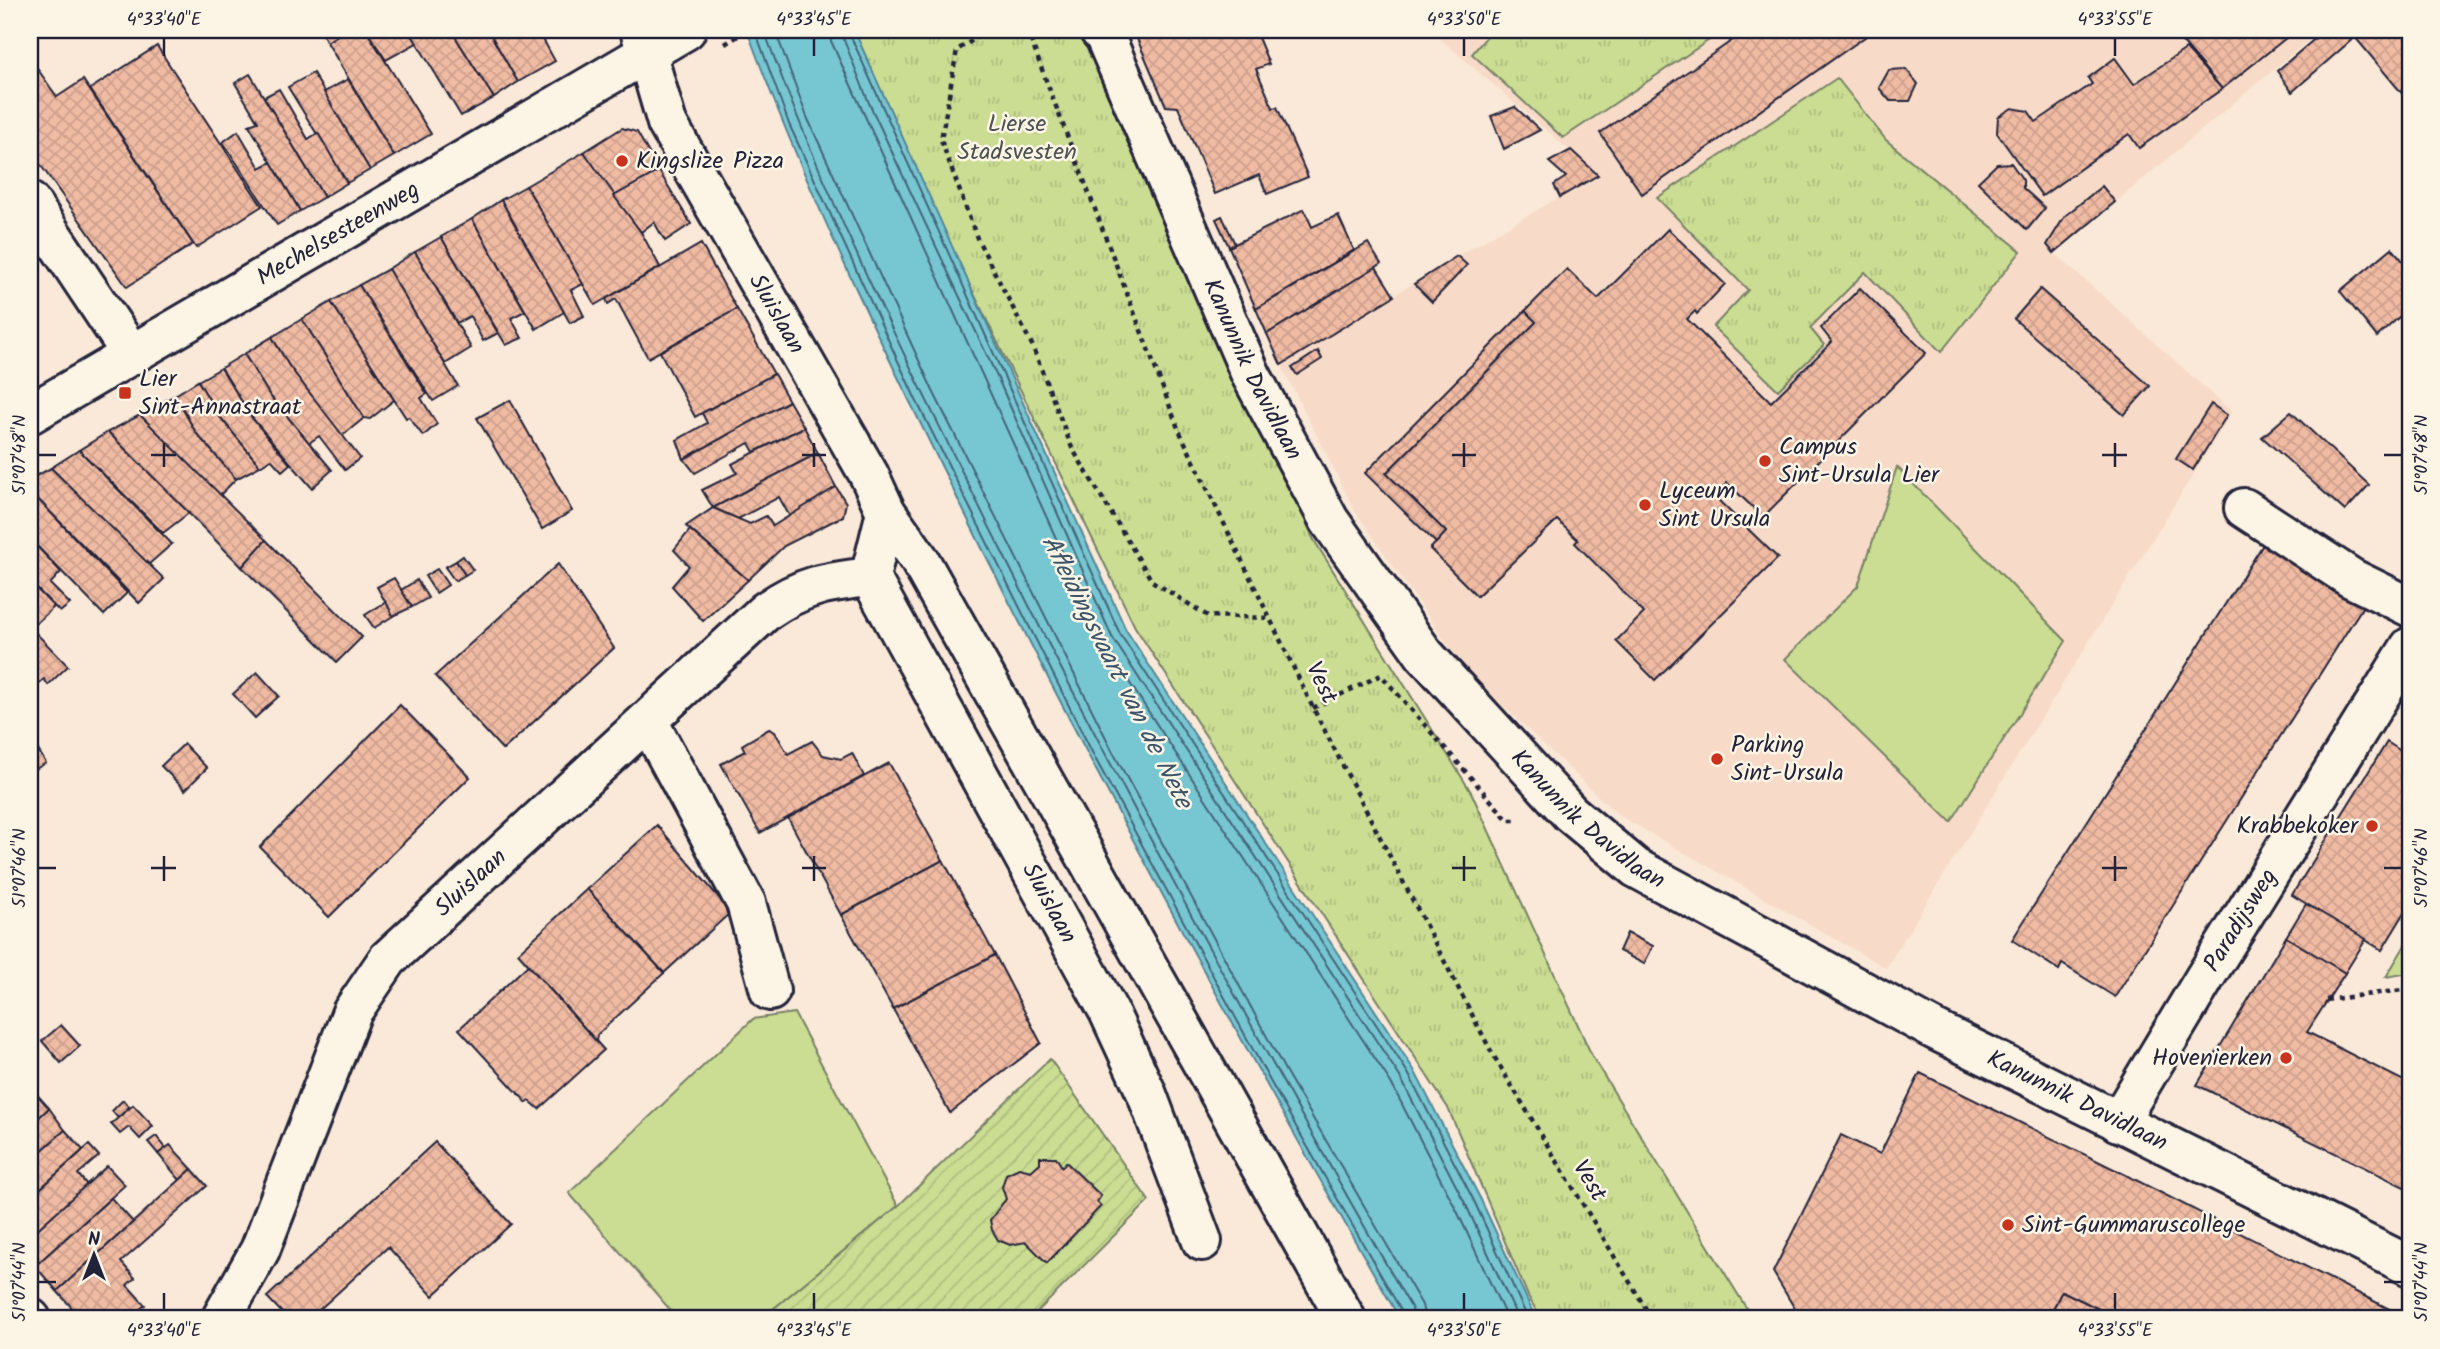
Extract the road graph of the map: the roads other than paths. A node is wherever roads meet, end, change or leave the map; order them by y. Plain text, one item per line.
1 (1099, 30) edge
2 (701, 40) edge
3 (643, 42) edge
4 (30, 202) edge
5 (132, 355) junction
6 (30, 414) edge
7 (2244, 508) dead end
8 (886, 512) junction
9 (870, 577) junction
10 (2410, 607) edge
11 (2410, 647) edge
12 (648, 721) junction
13 (770, 991) dead end
14 (2118, 1122) junction
15 (1202, 1241) dead end
16 (2410, 1266) edge
17 (221, 1319) edge
18 (1346, 1319) edge

1 - 14 street, Kanunnik Davidlaan
2 - 3 street, Mechelsesteenweg
3 - 5 street, Mechelsesteenweg
3 - 8 street, Sluislaan
4 - 5 street
5 - 6 street, Mechelsesteenweg
7 - 10 street
8 - 9 street
8 - 18 street, Sluislaan
9 - 12 street, Sluislaan
9 - 15 street, Sluislaan
11 - 14 street, Paradijsweg
12 - 13 street
12 - 17 street, Sluislaan
14 - 16 street, Kanunnik Davidlaan

